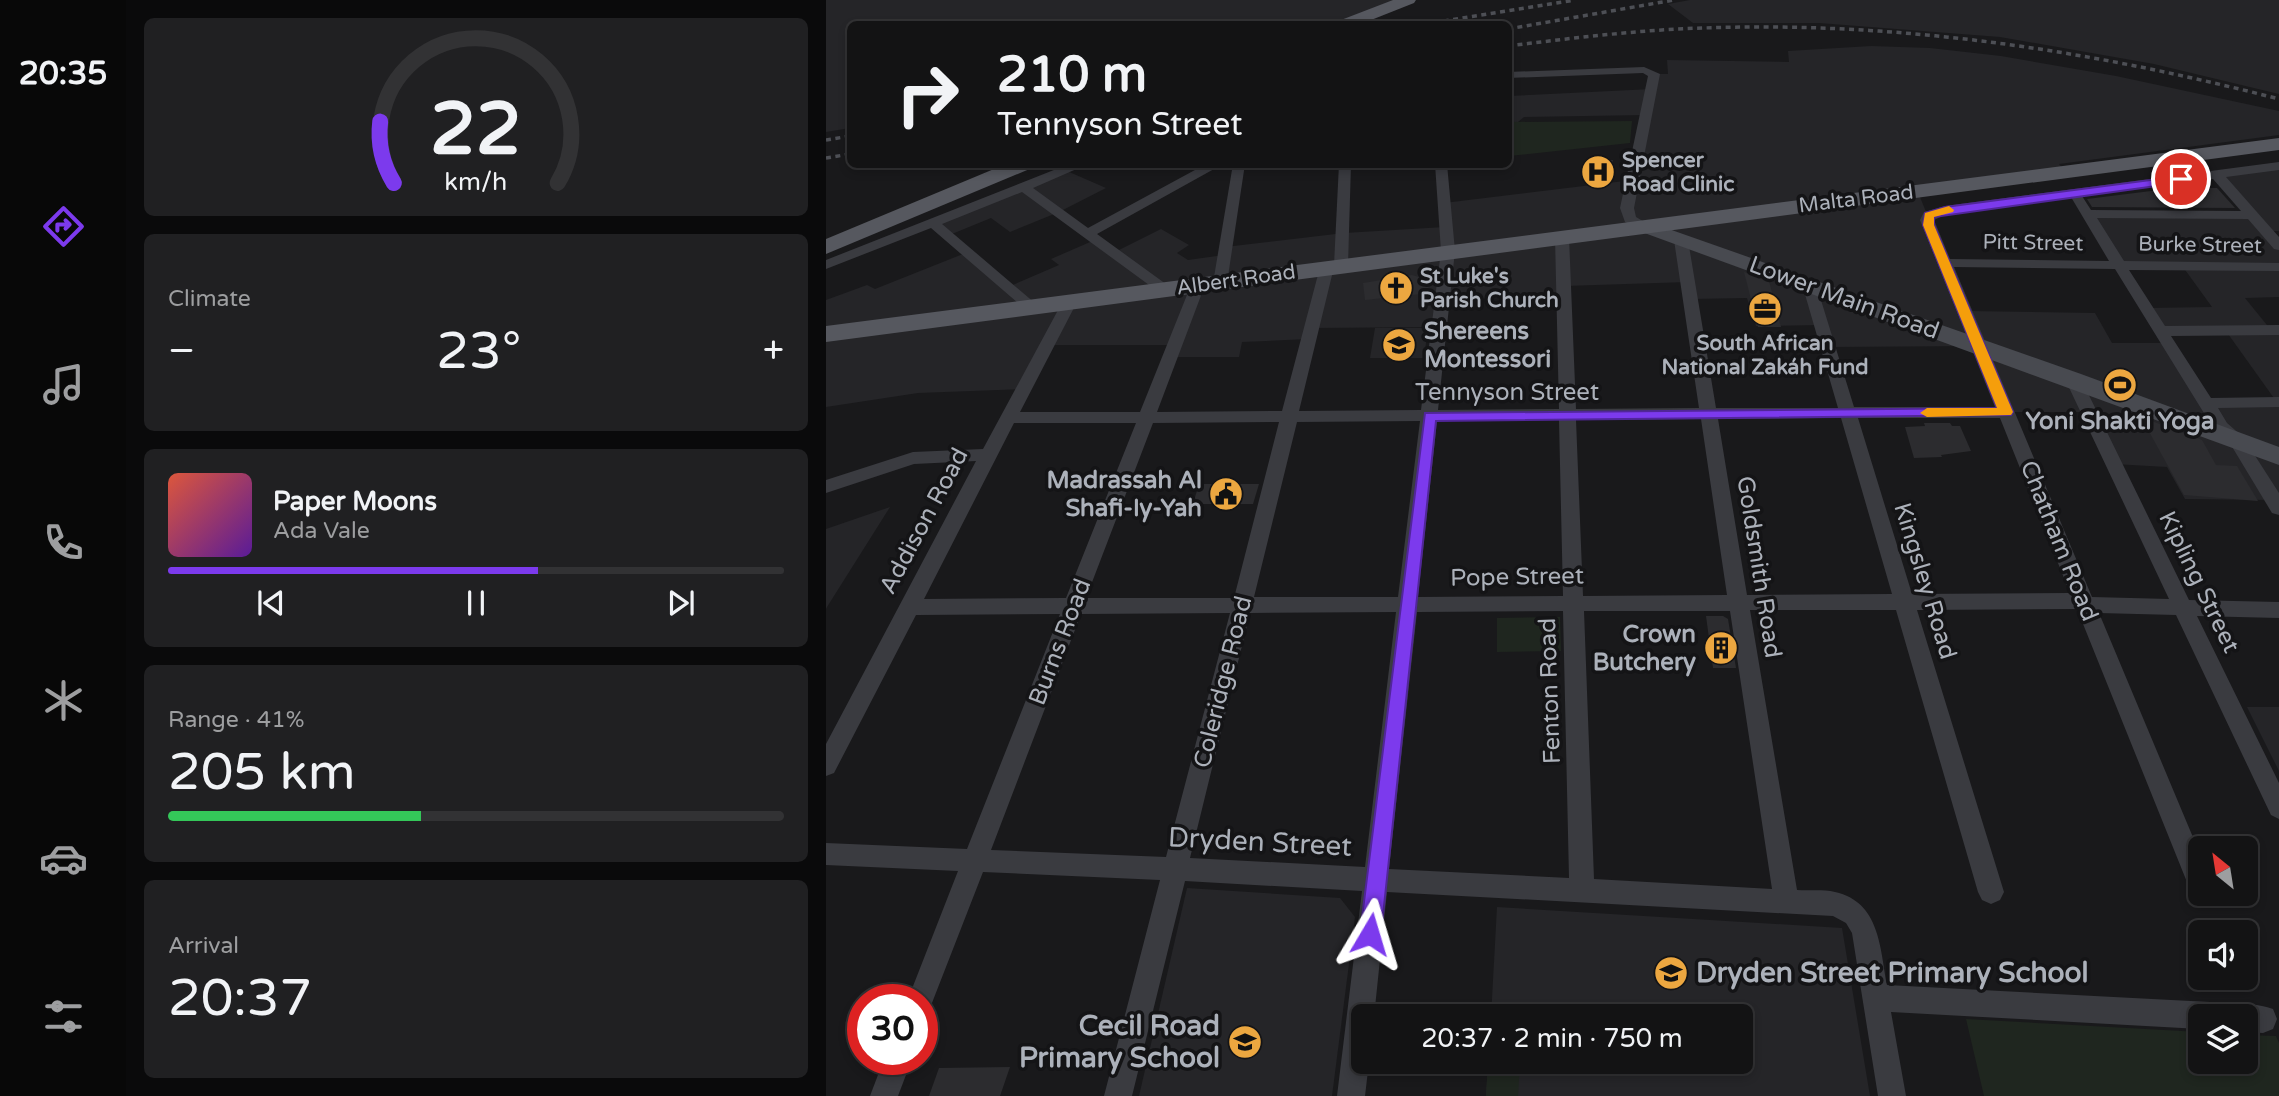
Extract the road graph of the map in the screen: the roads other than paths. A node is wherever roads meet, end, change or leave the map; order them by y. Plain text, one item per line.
1 (1408, 0) edge
2 (1427, 0) edge
3 (1355, 21) edge
4 (1374, 21) edge
5 (1512, 75) edge
6 (2279, 144) edge
7 (2279, 151) edge
8 (2279, 166) edge
9 (992, 168) edge
10 (1015, 168) edge
11 (1072, 168) edge
12 (1210, 168) edge
13 (1238, 168) edge
14 (1345, 168) edge
15 (1441, 168) edge
16 (2067, 173) junction
17 (2217, 175) junction
18 (1024, 188) junction
19 (2077, 198) dead end
20 (2088, 214) junction
21 (2252, 215) junction
22 (933, 223) junction
23 (860, 227) junction
24 (1646, 227) junction
25 (2273, 231) edge
26 (1088, 233) junction
27 (826, 236) edge
28 (1562, 237) junction
29 (1681, 240) junction
30 (2279, 246) edge
31 (826, 247) edge
32 (1448, 251) junction
33 (1945, 263) junction
34 (826, 265) edge
35 (2120, 265) junction
36 (1334, 266) junction
37 (2279, 267) edge
38 (1209, 284) junction
39 (1809, 284) junction
40 (1165, 290) junction
41 (1069, 302) junction
42 (1031, 307) junction
43 (2279, 330) edge
44 (2162, 331) junction
45 (826, 334) edge
46 (1979, 346) junction
47 (2073, 379) junction
48 (2279, 402) edge
49 (2206, 403) junction
50 (2006, 412) junction
51 (1848, 414) junction
52 (1709, 415) junction
53 (1569, 416) junction
54 (1289, 417) junction
55 (1430, 417) junction
56 (1008, 418) junction
57 (1148, 418) junction
58 (2236, 441) junction
59 (988, 455) junction
60 (2279, 456) edge
61 (826, 487) edge
62 (2279, 508) edge
63 (1738, 601) junction
64 (1904, 601) junction
65 (1573, 602) junction
66 (2085, 603) junction
67 (1243, 606) junction
68 (1409, 606) junction
69 (909, 607) junction
70 (1074, 607) junction
71 (2182, 607) junction
72 (2279, 610) edge
73 (826, 766) edge
74 (2279, 808) edge
75 (826, 854) edge
76 (2188, 855) edge
77 (975, 861) junction
78 (1175, 869) junction
79 (1377, 880) junction
80 (1582, 890) junction
81 (1991, 892) dead end
82 (1786, 901) junction
83 (927, 984) edge
84 (1874, 998) junction
85 (2188, 1015) edge
86 (892, 1075) edge
87 (884, 1096) edge
88 (1118, 1096) edge
89 (1351, 1096) edge
90 (1892, 1096) edge

1 - 3 main road
2 - 4 main road
5 - 24 street
6 - 16 main road, Malta Road
7 - 16 main road, Malta Road
8 - 17 street, Chatham Road
9 - 23 main road
10 - 23 main road
11 - 18 street
12 - 26 street
13 - 38 street, Burns Road
14 - 36 street, Coleridge Road
15 - 32 street
16 - 24 main road, Malta Road
17 - 21 street
17 - 33 street, Chatham Road
18 - 22 street
18 - 26 street
19 - 20 street
20 - 21 street
20 - 35 street
21 - 25 street
22 - 34 street
22 - 42 street
23 - 27 main road
23 - 31 main road
24 - 28 main road, Albert Road
24 - 29 street, Lower Main Road
25 - 30 street
26 - 40 street
28 - 32 main road, Albert Road
28 - 53 street, Fenton Road
29 - 39 street, Lower Main Road
29 - 52 street, Goldsmith Road
32 - 36 main road, Albert Road
32 - 55 street
33 - 35 street, Pitt Street
33 - 46 street, Chatham Road
35 - 37 street, Burke Street
35 - 44 street
36 - 38 main road, Albert Road
36 - 54 street, Coleridge Road
38 - 40 main road, Albert Road
38 - 57 street, Burns Road
39 - 46 street, Lower Main Road
39 - 51 street, Kingsley Road
40 - 41 main road, Albert Road
41 - 42 main road, Albert Road
41 - 56 street, Addison Road
42 - 45 main road, Albert Road
43 - 44 street
44 - 49 street
46 - 47 street, Lower Main Road
46 - 50 street, Chatham Road
47 - 58 street, Lower Main Road
47 - 71 street, Kipling Street
48 - 49 street
49 - 58 street
50 - 51 street, Tennyson Street
50 - 66 street, Chatham Road
51 - 52 street, Tennyson Street
51 - 64 street, Kingsley Road
52 - 53 street, Tennyson Street
52 - 63 street, Goldsmith Road
53 - 55 street, Tennyson Street
53 - 65 street, Fenton Road
54 - 55 street, Tennyson Street
54 - 57 street, Tennyson Street
54 - 67 street, Coleridge Road
55 - 68 street
56 - 57 street, Tennyson Street
56 - 59 street, Addison Road
57 - 70 street, Burns Road
58 - 60 street, Lower Main Road
58 - 62 street
59 - 61 street
59 - 69 street, Addison Road
63 - 64 street, Pope Street
63 - 65 street, Pope Street
63 - 82 street, Goldsmith Road
64 - 66 street, Pope Street
64 - 81 street, Kingsley Road
65 - 68 street, Pope Street
65 - 80 street, Fenton Road
66 - 71 street, Pope Street
66 - 76 street, Chatham Road
67 - 68 street, Pope Street
67 - 70 street, Pope Street
67 - 78 street, Coleridge Road
68 - 79 street
69 - 70 street, Pope Street
69 - 73 street, Addison Road
70 - 77 street, Burns Road
71 - 72 street, Pope Street
71 - 74 street, Kipling Street
75 - 77 street, Dryden Street
77 - 78 street, Dryden Street
77 - 83 street, Burns Road
78 - 79 street, Dryden Street
78 - 88 street, Coleridge Road
79 - 80 street, Dryden Street
79 - 89 street
80 - 82 street, Dryden Street
82 - 84 street, Dryden Street
84 - 85 street
84 - 90 street
86 - 87 street

